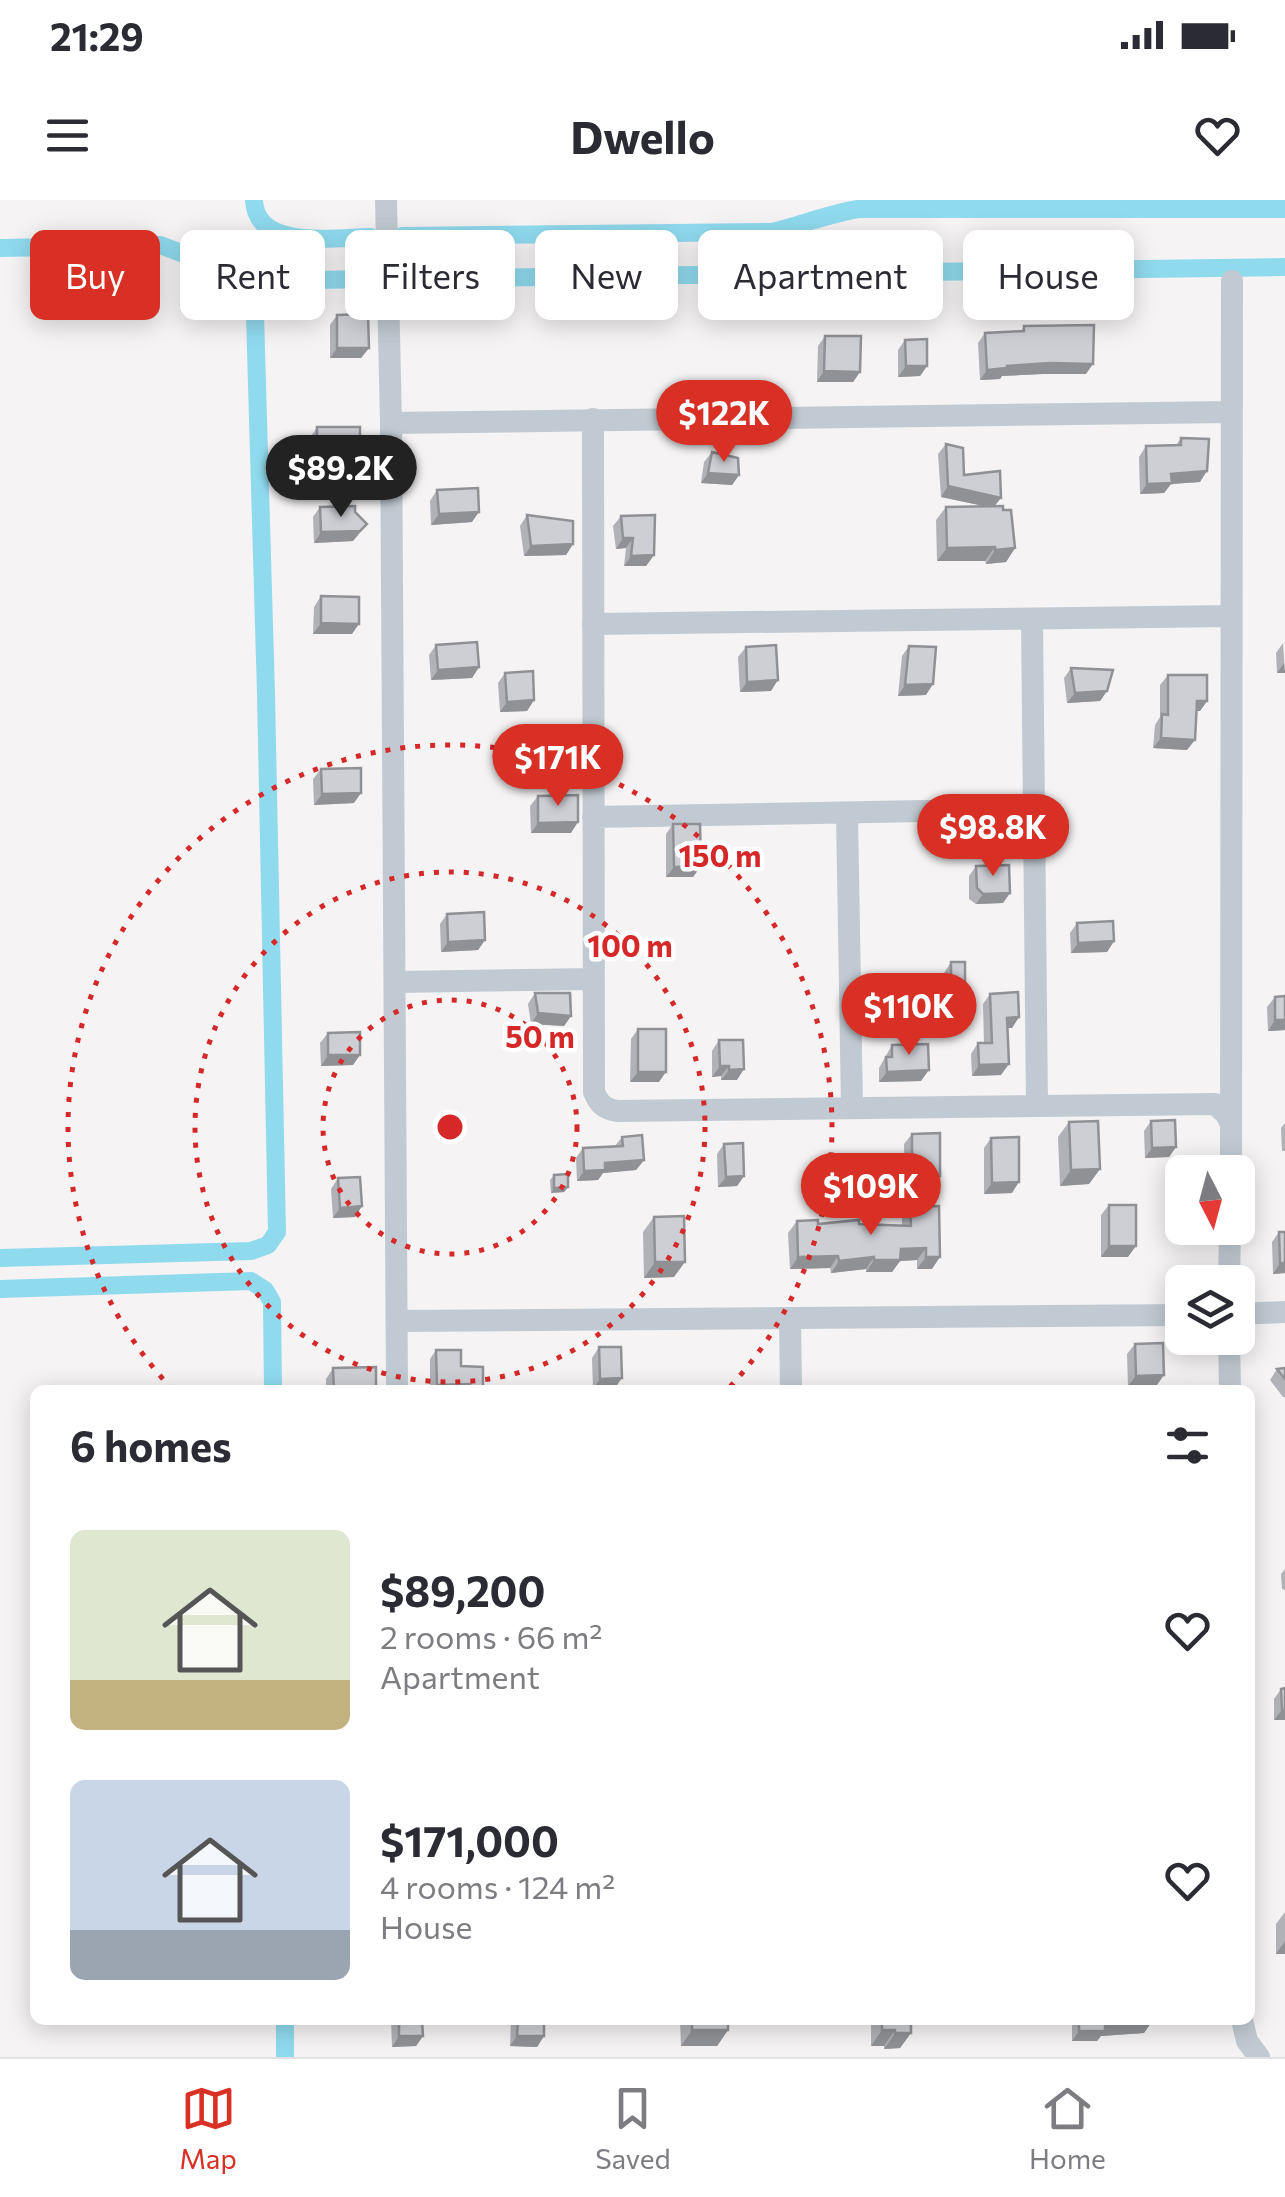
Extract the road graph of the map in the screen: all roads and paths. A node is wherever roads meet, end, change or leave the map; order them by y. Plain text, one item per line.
1 (386, 200) edge
2 (1232, 281) dead end
3 (1231, 412) junction
4 (593, 420) junction
5 (390, 423) junction
6 (1231, 616) junction
7 (1032, 619) junction
8 (593, 624) junction
9 (1034, 809) junction
10 (847, 812) junction
11 (593, 818) junction
12 (593, 979) junction
13 (395, 982) junction
14 (1037, 1106) junction
15 (852, 1108) junction
16 (1230, 1122) junction
17 (1231, 1155) edge
18 (1285, 1312) edge
19 (1255, 1313) edge
20 (1165, 1315) edge
21 (790, 1319) junction
22 (397, 1321) junction
23 (1229, 1355) edge
24 (397, 1385) edge
25 (791, 1385) edge
26 (1230, 1385) edge
27 (1243, 2025) edge
28 (1259, 2057) edge

1 - 5 street
2 - 3 street
3 - 4 street
3 - 6 street
4 - 5 street
4 - 8 street
5 - 13 street
6 - 7 street
6 - 16 street
7 - 8 street
7 - 9 street
8 - 11 street
9 - 10 street
9 - 14 street
10 - 11 street
10 - 15 street
11 - 12 street
12 - 13 street
12 - 15 street
13 - 22 street
14 - 15 street
14 - 16 street
16 - 17 street
18 - 19 street
20 - 21 street
21 - 22 street
21 - 25 street
22 - 24 street
23 - 26 street
27 - 28 street

